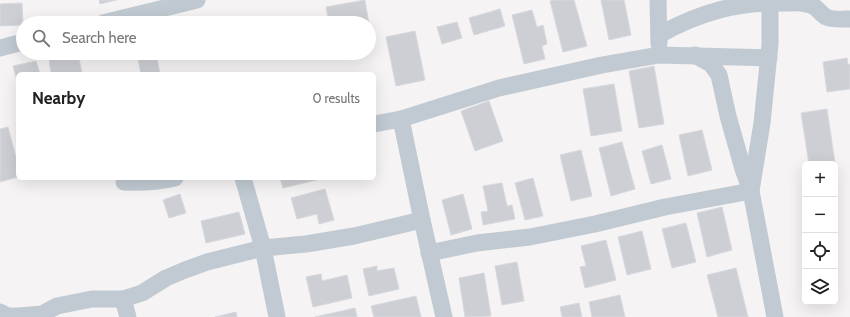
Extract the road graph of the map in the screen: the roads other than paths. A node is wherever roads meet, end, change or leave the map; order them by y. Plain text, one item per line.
1 (197, 0) edge
2 (658, 0) edge
3 (769, 1) edge
4 (132, 16) edge
5 (850, 19) edge
6 (659, 35) junction
7 (16, 44) edge
8 (0, 48) edge
9 (659, 55) junction
10 (695, 55) junction
11 (769, 58) junction
12 (401, 119) junction
13 (376, 124) edge
14 (165, 180) edge
15 (244, 180) edge
16 (124, 182) dead end
17 (751, 191) junction
18 (422, 220) junction
19 (263, 248) junction
20 (429, 253) junction
21 (123, 299) junction
22 (0, 312) edge
23 (41, 315) edge
24 (128, 317) edge
25 (278, 317) edge
26 (444, 317) edge
27 (775, 317) edge

1 - 4 street
2 - 6 street
3 - 5 street
3 - 6 street
3 - 11 street
6 - 9 street
7 - 8 street
9 - 10 street
9 - 12 street
10 - 11 street
10 - 17 street
11 - 17 street
12 - 13 street
12 - 18 street
14 - 16 street
15 - 19 street
17 - 20 street
17 - 27 street
18 - 19 street
18 - 20 street
19 - 21 street
19 - 25 street
20 - 26 street
21 - 23 street
21 - 24 street
22 - 23 street

